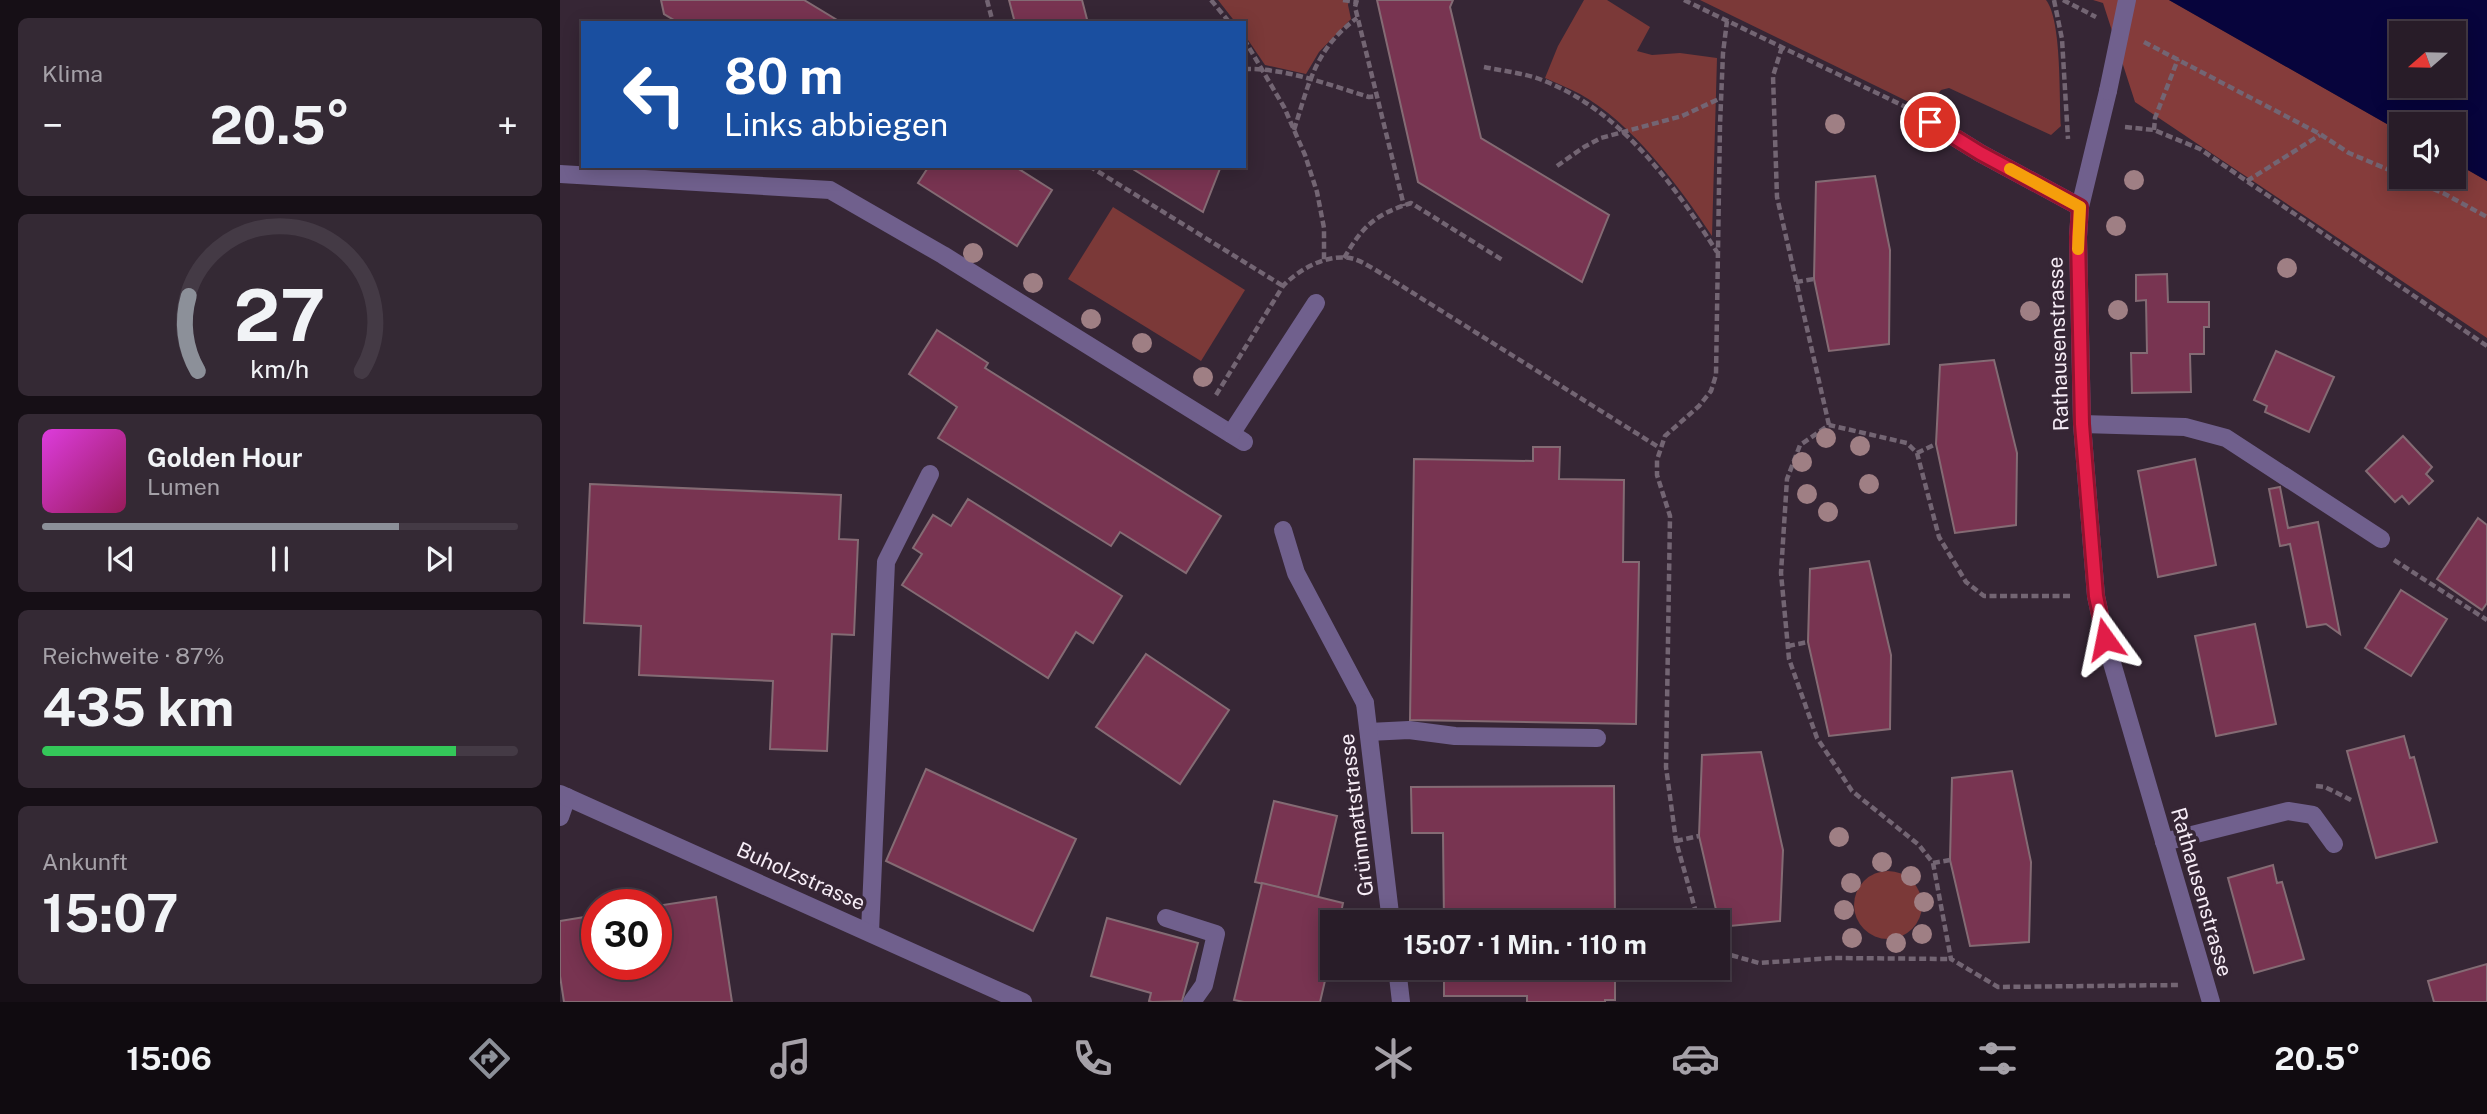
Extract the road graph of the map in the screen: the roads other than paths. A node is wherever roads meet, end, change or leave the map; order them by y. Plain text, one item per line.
1 (2127, 0) edge
2 (1930, 122) road end
3 (560, 174) edge
4 (2080, 207) junction
5 (1316, 303) dead end
6 (2082, 424) junction
7 (930, 474) dead end
8 (1283, 530) dead end
9 (2381, 539) road end
10 (1369, 732) junction
11 (1597, 738) dead end
12 (564, 795) edge
13 (560, 817) edge
14 (2164, 842) junction
15 (2334, 844) dead end
16 (1390, 910) edge
17 (1166, 918) dead end
18 (870, 932) junction
19 (1398, 980) edge
20 (2208, 993) edge
21 (1002, 997) edge
22 (1023, 1002) edge
23 (1192, 1002) edge
24 (1401, 1002) edge

1 - 4 street, Rathausenstrasse, bridge
2 - 4 street
3 - 5 street
4 - 6 street, Rathausenstrasse
6 - 9 street
6 - 14 street, Rathausenstrasse
7 - 18 street
8 - 10 street, Grünmattstrasse
10 - 11 street
10 - 16 street, Grünmattstrasse
12 - 13 street
12 - 18 street, Buholzstrasse
14 - 15 street
14 - 20 street, Rathausenstrasse
17 - 23 street
18 - 21 street, Buholzstrasse
19 - 24 street
21 - 22 street, Buholzstrasse

